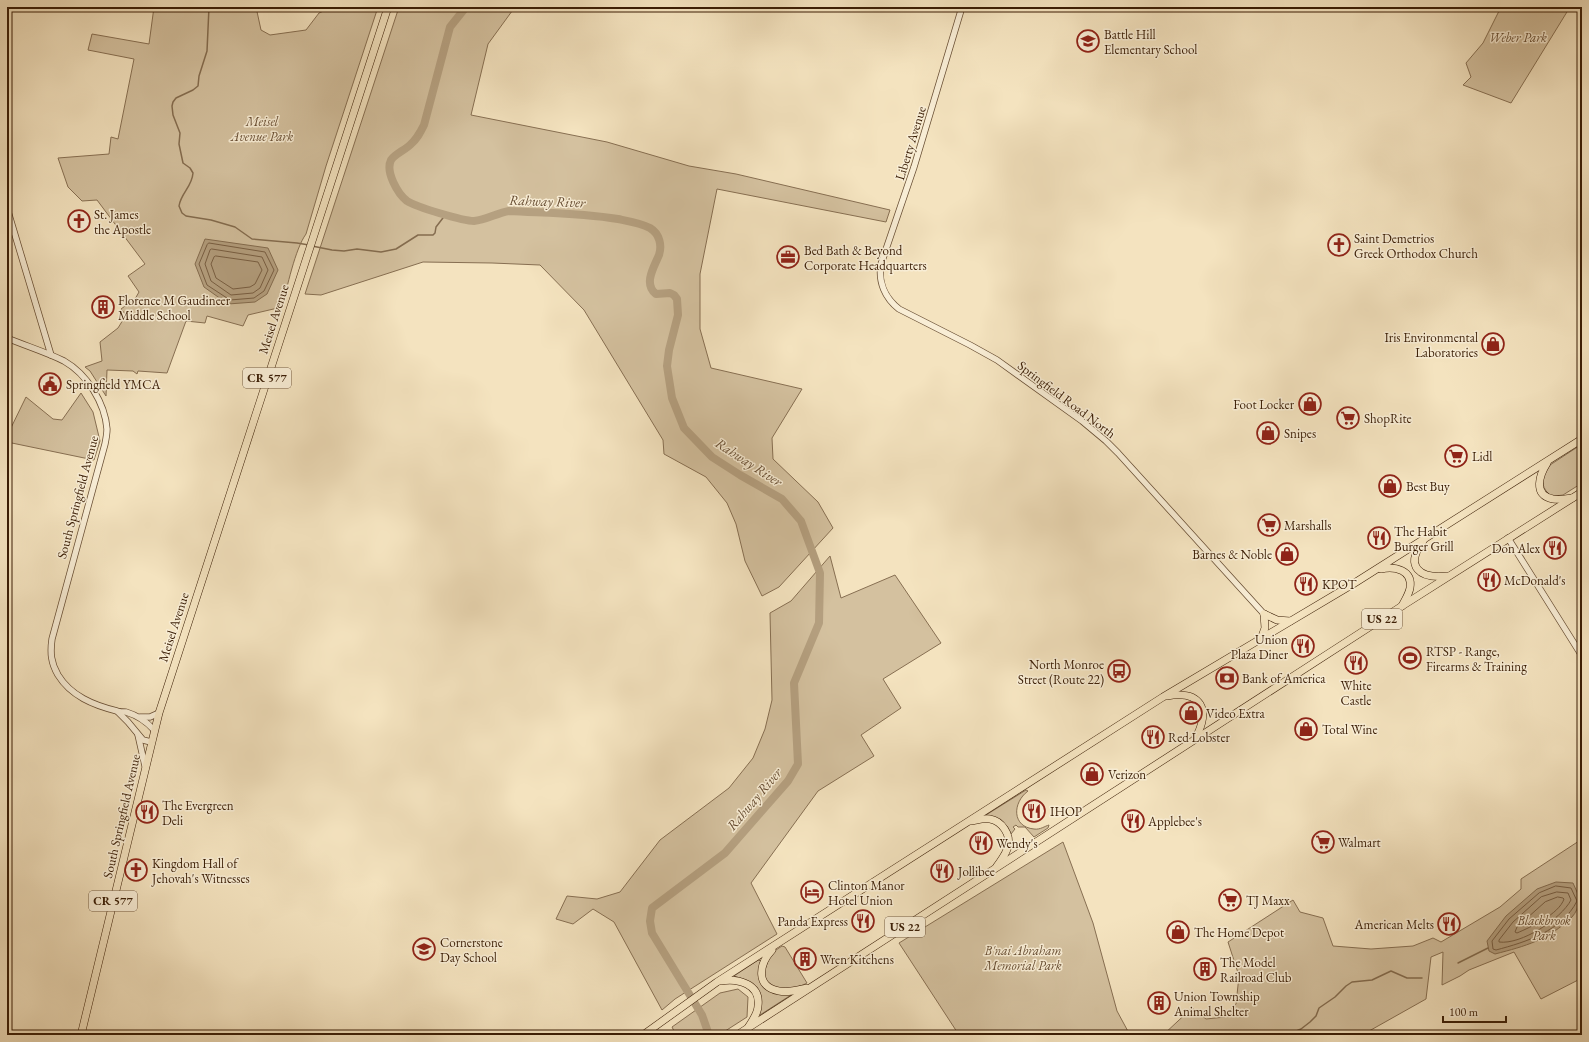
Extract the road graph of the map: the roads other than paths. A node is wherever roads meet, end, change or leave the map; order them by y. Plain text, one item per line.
1 (388, 7) edge
2 (962, 7) edge
3 (7, 208) edge
4 (882, 285) joint
5 (7, 338) edge
6 (51, 355) junction
7 (1582, 439) edge
8 (1548, 461) junction
9 (1582, 492) edge
10 (1573, 498) junction
11 (1426, 538) junction
12 (1508, 538) junction
13 (1376, 570) junction
14 (1448, 576) junction
15 (1402, 606) junction
16 (1264, 614) junction
17 (1292, 621) junction
18 (1261, 639) junction
19 (1582, 656) edge
20 (1163, 697) junction
21 (118, 712) junction
22 (159, 713) junction
23 (136, 716) junction
24 (154, 730) junction
25 (138, 735) junction
26 (1194, 741) junction
27 (151, 742) junction
28 (145, 768) junction
29 (966, 822) junction
30 (996, 868) junction
31 (779, 943) junction
32 (717, 982) junction
33 (813, 987) junction
34 (748, 1028) junction
35 (81, 1035) edge
36 (643, 1035) edge
37 (737, 1035) edge

1 - 22 main road, Meisel Avenue / CR 577
2 - 4 street, Liberty Avenue
3 - 6 street
4 - 16 street, Springfield Road North
5 - 6 street, South Springfield Avenue
6 - 21 street, South Springfield Avenue
7 - 8 main road
8 - 10 main road
8 - 11 main road
9 - 10 main road, US 22
10 - 12 main road, US 22
11 - 13 main road
11 - 14 main road
12 - 14 main road, US 22
12 - 19 street
13 - 15 main road
13 - 17 main road
14 - 15 main road, US 22
15 - 26 main road, US 22
16 - 17 main road
16 - 18 main road
17 - 18 main road
18 - 20 main road
20 - 26 main road
20 - 29 main road
21 - 23 street, South Springfield Avenue
21 - 25 street, South Springfield Avenue
22 - 23 street
22 - 24 main road, Meisel Avenue / CR 577
23 - 24 street, South Springfield Avenue
24 - 27 main road, South Springfield Avenue / CR 577
25 - 27 street, South Springfield Avenue
25 - 28 street
26 - 30 main road, US 22
27 - 28 main road, South Springfield Avenue / CR 577
28 - 35 main road, South Springfield Avenue / CR 577
29 - 30 main road
29 - 31 main road
30 - 33 main road, US 22
31 - 32 main road
31 - 33 main road
32 - 34 main road
32 - 36 main road
33 - 34 main road, US 22
34 - 37 main road, US 22

